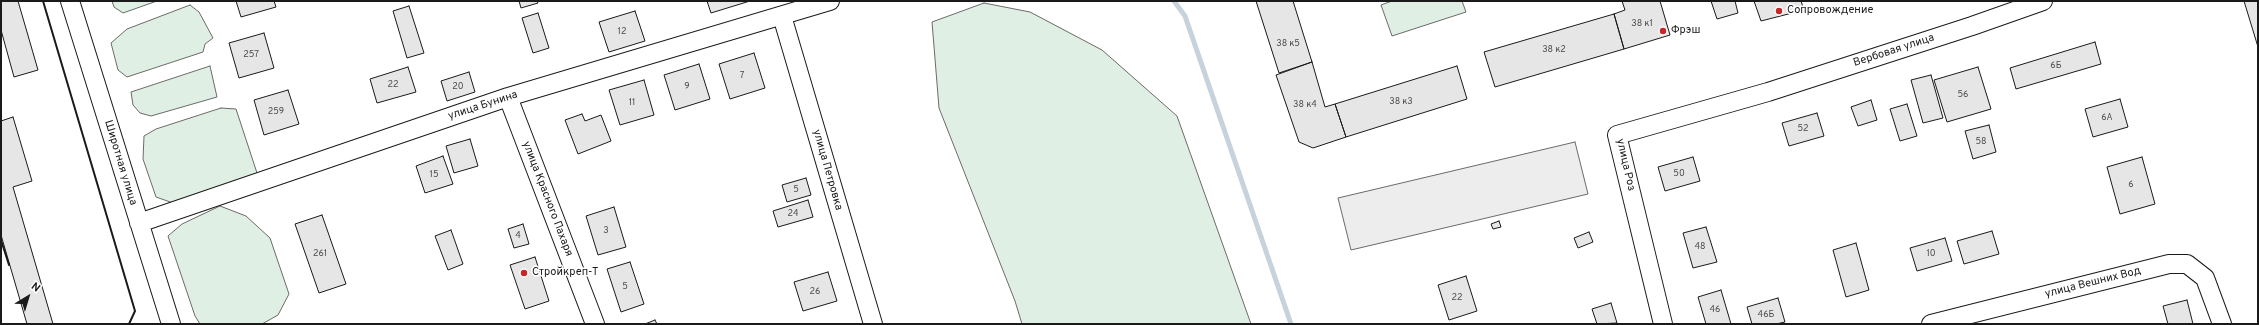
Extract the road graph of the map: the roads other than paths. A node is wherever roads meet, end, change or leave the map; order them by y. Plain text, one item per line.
1 (70, 1) edge
2 (830, 1) edge
3 (2042, 1) edge
4 (782, 16) junction
5 (508, 97) junction
6 (1744, 98) joint
7 (139, 223) junction
8 (171, 324) edge
9 (595, 324) edge
10 (873, 324) edge
11 (1662, 324) edge
12 (1931, 324) edge
13 (2222, 324) edge

1 - 7 street, Широтная улица
2 - 4 street, улица Бунина
3 - 6 street, Вербовая улица
4 - 5 street, улица Бунина
4 - 10 street, улица Петровка
5 - 7 street, улица Бунина
5 - 9 street, улица Красного Пахаря
6 - 11 street, улица Роз
7 - 8 street, Широтная улица
12 - 13 street, улица Вешних Вод

